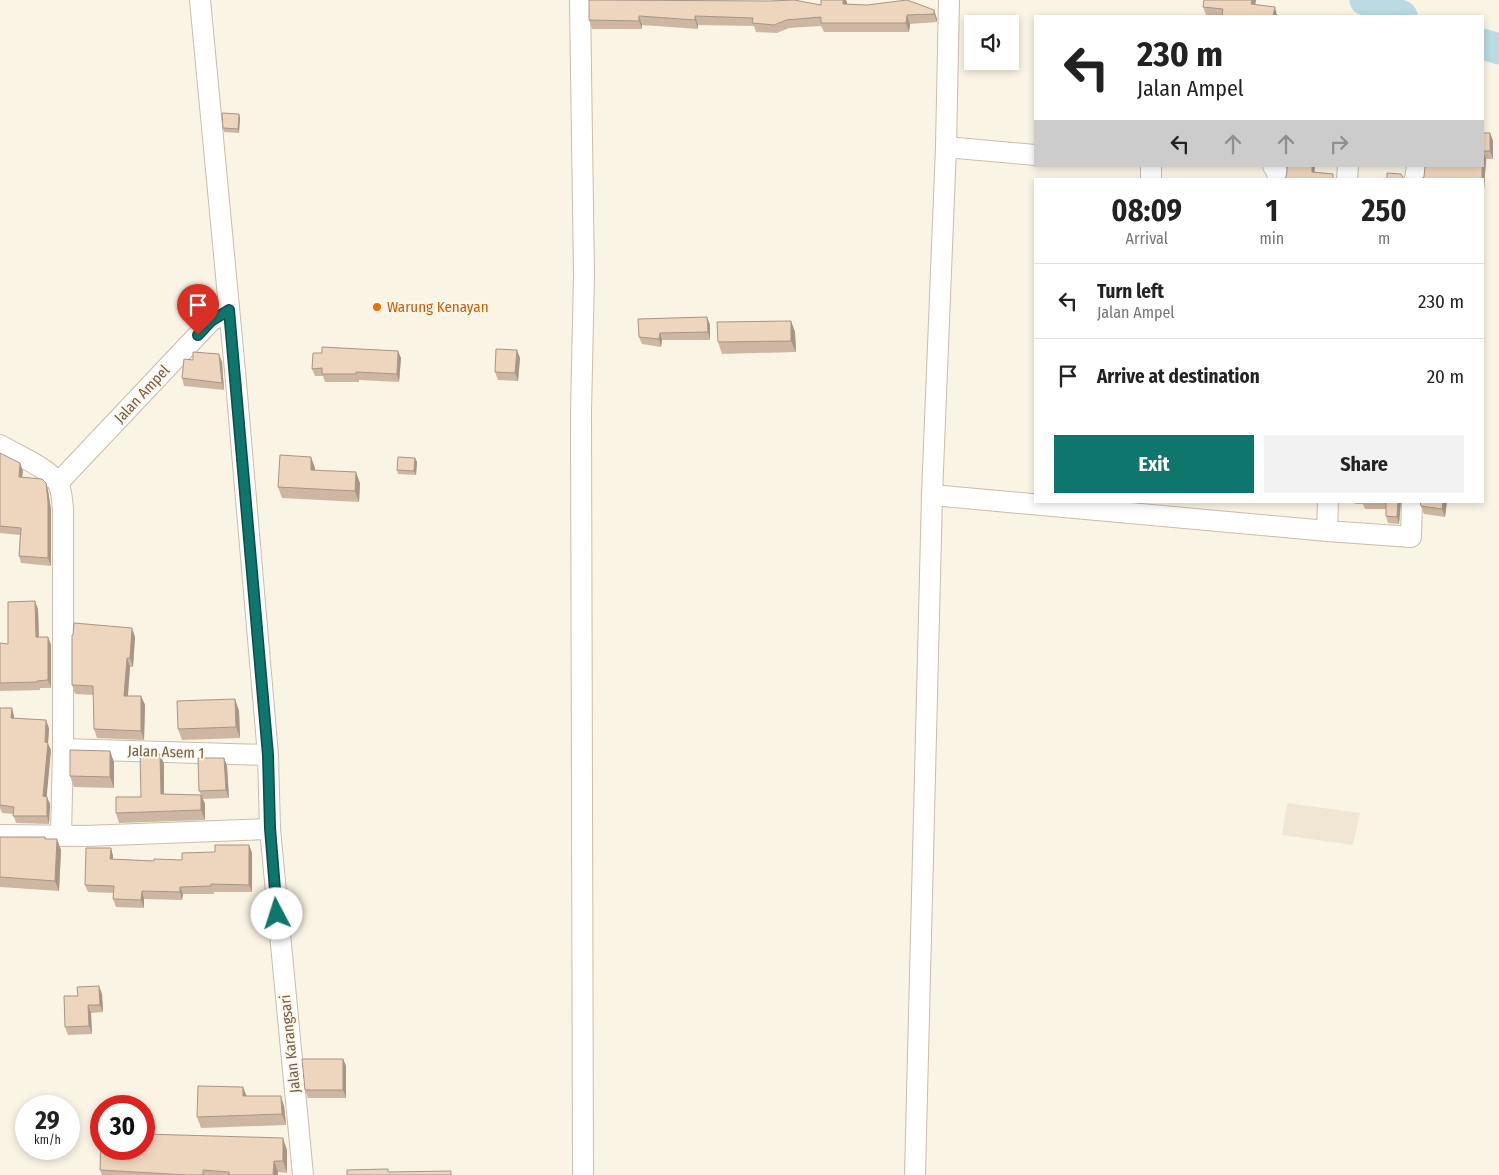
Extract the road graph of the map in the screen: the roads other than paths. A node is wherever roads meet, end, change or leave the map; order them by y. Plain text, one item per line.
1 (200, 0) edge
2 (580, 0) edge
3 (949, 0) edge
4 (946, 147) junction
5 (1034, 155) edge
6 (229, 310) junction
7 (0, 444) edge
8 (58, 484) junction
9 (932, 495) junction
10 (1034, 501) edge
11 (1075, 503) edge
12 (1328, 503) edge
13 (1412, 503) edge
14 (1164, 508) edge
15 (1327, 531) junction
16 (63, 748) junction
17 (268, 755) junction
18 (270, 828) junction
19 (0, 835) edge
20 (61, 836) junction
21 (303, 1175) edge
22 (583, 1175) edge
23 (915, 1175) edge

1 - 6 street, Jalan Karangsari
2 - 22 street
3 - 4 street
4 - 5 street
4 - 9 street
6 - 8 street, Jalan Ampel
6 - 17 street, Jalan Karangsari
7 - 8 street
8 - 16 street
9 - 10 street
9 - 23 street
11 - 14 street
12 - 15 street
13 - 15 street
14 - 15 street
16 - 17 street, Jalan Asem 1
16 - 20 street
17 - 18 street, Jalan Karangsari
18 - 20 street
18 - 21 street, Jalan Karangsari
19 - 20 street

